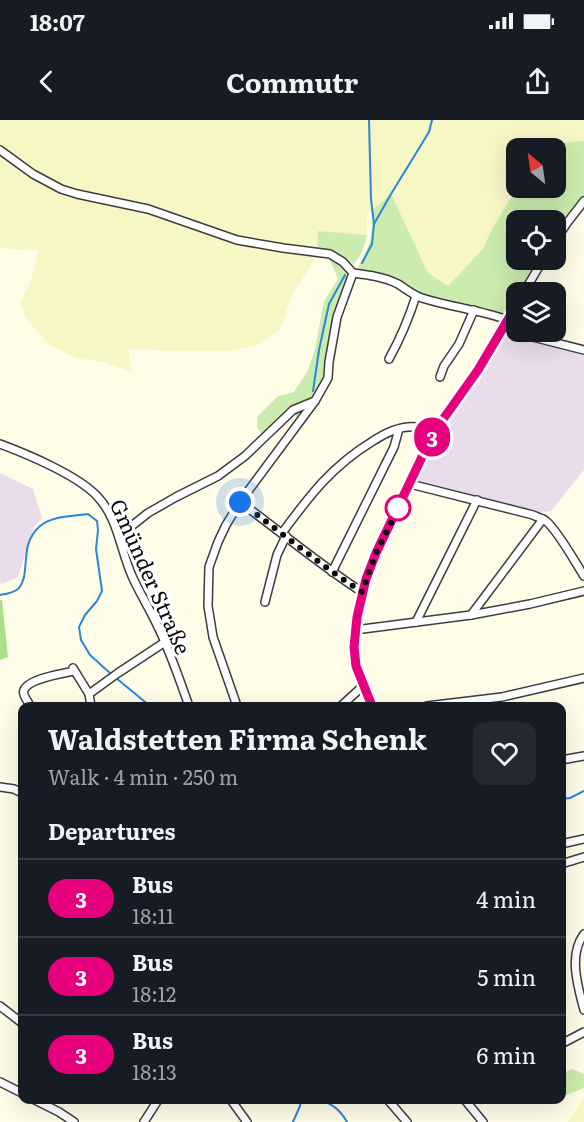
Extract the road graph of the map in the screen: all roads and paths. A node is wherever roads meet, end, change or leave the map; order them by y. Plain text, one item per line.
1 (0, 150) edge
2 (584, 201) edge
3 (566, 224) edge
4 (353, 273) junction
5 (416, 296) junction
6 (474, 310) junction
7 (506, 323) joint
8 (552, 342) edge
9 (584, 350) edge
10 (388, 359) dead end
11 (440, 377) dead end
12 (315, 401) junction
13 (399, 429) junction
14 (434, 432) junction
15 (0, 444) edge
16 (410, 484) junction
17 (477, 500) junction
18 (240, 502) junction
19 (543, 519) junction
20 (284, 534) junction
21 (119, 536) junction
22 (332, 572) junction
23 (584, 576) edge
24 (584, 591) edge
25 (362, 592) junction
26 (265, 602) dead end
27 (471, 615) junction
28 (416, 622) junction
29 (355, 630) junction
30 (165, 642) junction
31 (584, 678) edge
32 (363, 686) junction
33 (88, 694) junction
34 (27, 702) edge
35 (90, 702) edge
36 (188, 702) edge
37 (236, 702) edge
38 (346, 702) edge
39 (370, 702) edge
40 (460, 702) edge
41 (584, 756) edge
42 (566, 759) edge
43 (0, 787) edge
44 (18, 792) edge
45 (584, 840) edge
46 (566, 843) edge
47 (584, 856) edge
48 (566, 862) edge
49 (584, 934) edge
50 (0, 1006) edge
51 (584, 1010) edge
52 (18, 1020) edge
53 (584, 1032) edge
54 (566, 1041) edge
55 (0, 1082) edge
56 (18, 1091) edge
57 (43, 1104) edge
58 (156, 1104) edge
59 (234, 1104) edge
60 (391, 1104) edge
61 (468, 1104) edge
62 (74, 1122) edge
63 (144, 1122) edge
64 (247, 1122) edge
65 (406, 1122) edge
66 (483, 1122) edge

1 - 4 street
2 - 3 street
4 - 5 street
4 - 12 street
5 - 6 street
5 - 10 street
6 - 7 street
6 - 11 street
7 - 14 street
8 - 9 street
12 - 18 street
12 - 21 street
13 - 14 street
13 - 20 street
13 - 22 street
14 - 16 street
15 - 21 street, Gmünder Straße
16 - 17 street
16 - 25 street
17 - 19 street
17 - 28 street
18 - 20 street
18 - 37 street
19 - 23 street
19 - 27 street
20 - 22 street
20 - 26 street
21 - 30 street, Gmünder Straße
22 - 25 street
24 - 27 street
25 - 29 street
27 - 28 street
28 - 29 street
29 - 32 street
30 - 33 street
30 - 36 street, Gmünder Straße
31 - 40 street
32 - 38 street
32 - 39 street
33 - 34 street
33 - 35 street
41 - 42 street
43 - 44 street
45 - 46 street
47 - 48 street
49 - 51 street
50 - 52 street
53 - 54 street
55 - 56 street
57 - 62 street
58 - 63 street
59 - 64 street
60 - 65 street
61 - 66 street

